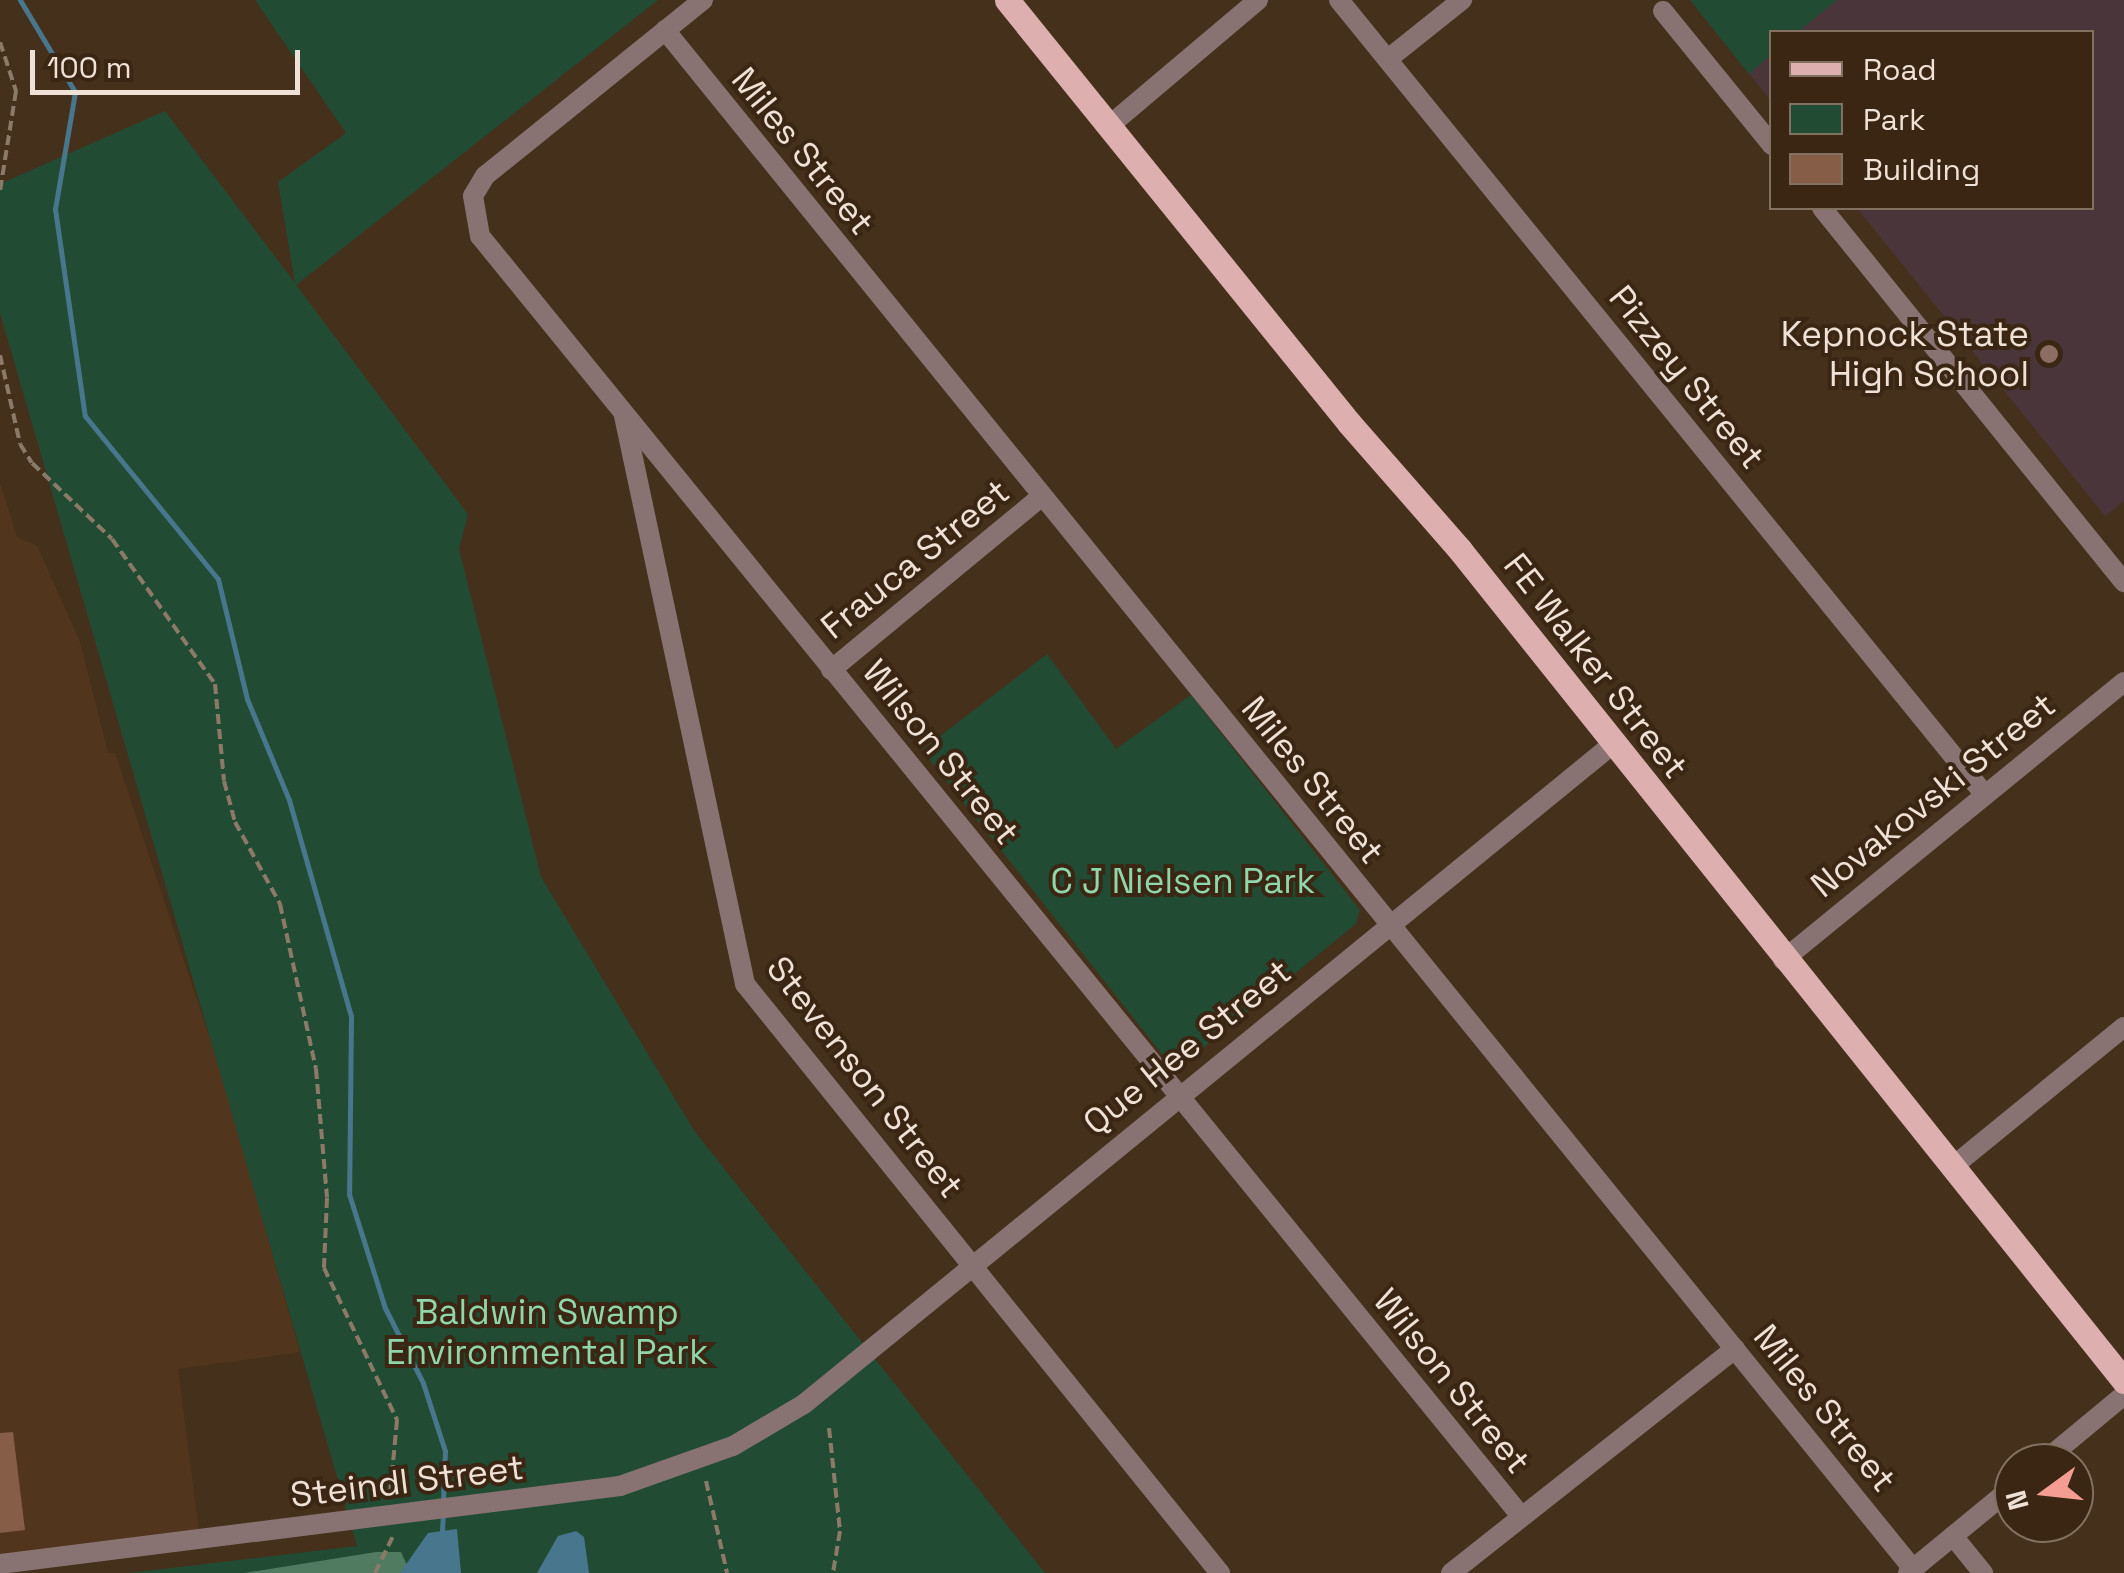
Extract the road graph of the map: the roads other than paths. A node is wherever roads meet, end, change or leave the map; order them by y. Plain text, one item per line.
1 (703, 0) edge
2 (1007, 0) edge
3 (1258, 0) edge
4 (1339, 0) edge
5 (1462, 0) edge
6 (1663, 11) dead end
7 (664, 30) junction
8 (1388, 59) junction
9 (1109, 126) junction
10 (1769, 141) edge
11 (1824, 210) edge
12 (624, 413) junction
13 (1041, 497) junction
14 (2124, 582) edge
15 (831, 670) junction
16 (2124, 682) edge
17 (1613, 744) junction
18 (1985, 795) junction
19 (1388, 926) junction
20 (1783, 960) junction
21 (2124, 1028) edge
22 (1179, 1095) junction
23 (1952, 1168) junction
24 (970, 1265) junction
25 (1735, 1349) junction
26 (2124, 1381) edge
27 (2124, 1396) edge
28 (804, 1404) joint
29 (2066, 1443) edge
30 (1994, 1502) edge
31 (1521, 1516) junction
32 (1953, 1536) junction
33 (0, 1564) edge
34 (1911, 1571) edge
35 (1220, 1573) edge
36 (1451, 1573) edge
37 (1983, 1573) edge

1 - 7 street
2 - 9 main road, FE Walker Street
3 - 9 street
4 - 8 street, Pizzey Street
5 - 8 street
6 - 10 street
7 - 12 street, Wilson Street
7 - 13 street, Miles Street
8 - 18 street, Pizzey Street
9 - 17 main road, FE Walker Street
11 - 14 street
12 - 15 street, Wilson Street
12 - 24 street, Stevenson Street
13 - 15 street, Frauca Street
13 - 19 street, Miles Street
15 - 22 street, Wilson Street
16 - 18 street, Novakovski Street
17 - 19 street, Que Hee Street
17 - 20 main road, FE Walker Street
18 - 20 street, Novakovski Street
19 - 22 street, Que Hee Street
19 - 25 street, Miles Street
20 - 23 main road, FE Walker Street
21 - 23 street
22 - 24 street, Que Hee Street
22 - 31 street, Wilson Street
23 - 26 main road, FE Walker Street
24 - 28 street, Que Hee Street
24 - 35 street, Stevenson Street
25 - 31 street
25 - 34 street, Miles Street
27 - 29 street
28 - 33 street, Steindl Street
30 - 32 street
31 - 36 street
32 - 34 street
32 - 37 street

